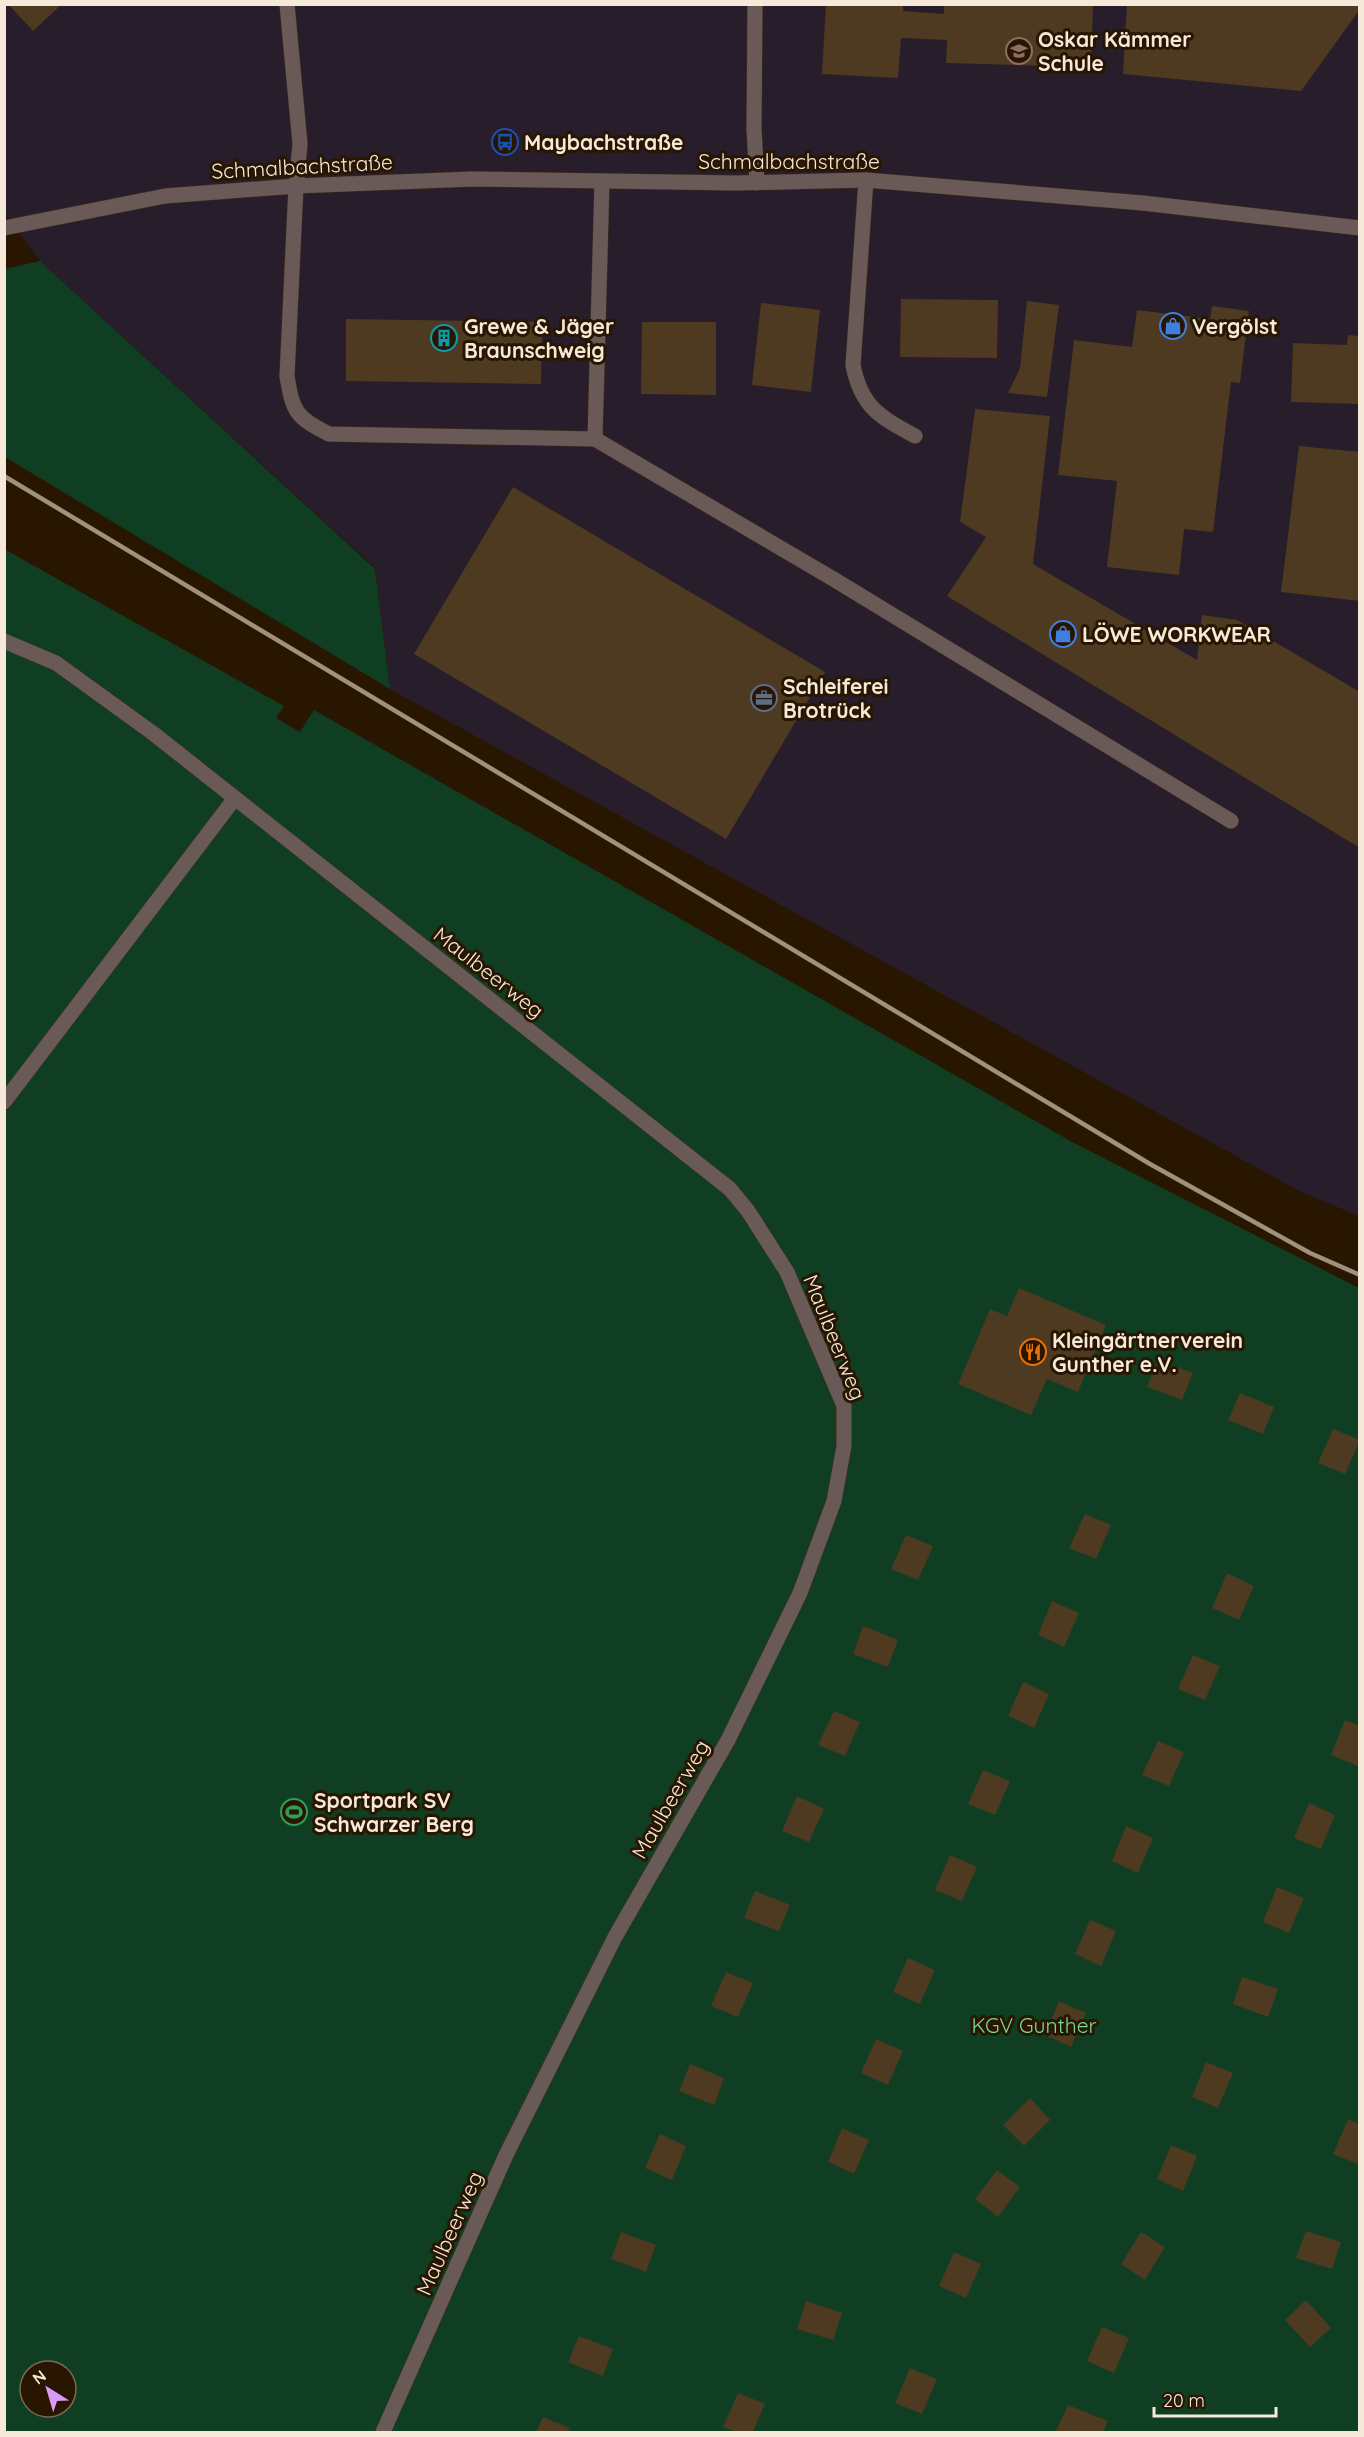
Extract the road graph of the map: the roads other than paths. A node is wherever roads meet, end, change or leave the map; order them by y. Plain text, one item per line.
1 (286, 4) edge
2 (755, 4) edge
3 (866, 180) junction
4 (602, 181) junction
5 (758, 183) junction
6 (296, 186) junction
7 (4, 228) edge
8 (1359, 228) edge
9 (915, 436) dead end
10 (595, 439) junction
11 (4, 641) edge
12 (235, 798) junction
13 (1231, 821) dead end
14 (4, 1101) edge
15 (383, 2433) edge

1 - 6 street
2 - 5 street
3 - 5 street, Schmalbachstraße
3 - 8 street, Schmalbachstraße
3 - 9 street
4 - 5 street, Schmalbachstraße
4 - 6 street, Schmalbachstraße
4 - 10 street
6 - 7 street, Schmalbachstraße
6 - 10 street
10 - 13 street
11 - 12 street, Maulbeerweg
12 - 14 street
12 - 15 street, Maulbeerweg

